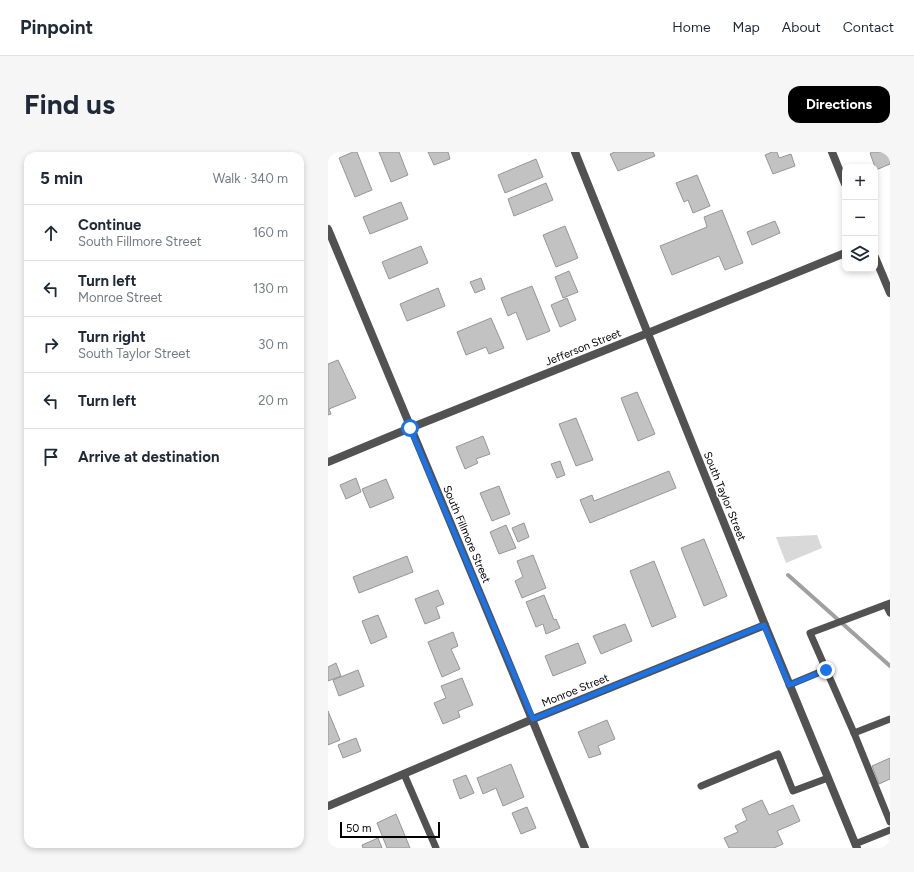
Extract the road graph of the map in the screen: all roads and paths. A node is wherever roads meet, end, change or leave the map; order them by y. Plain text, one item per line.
1 (575, 152) edge
2 (832, 152) edge
3 (842, 177) edge
4 (328, 229) edge
5 (842, 254) edge
6 (878, 264) edge
7 (890, 294) edge
8 (648, 333) junction
9 (410, 428) junction
10 (328, 462) edge
11 (888, 604) edge
12 (890, 613) edge
13 (764, 625) junction
14 (826, 670) junction
15 (789, 685) junction
16 (533, 719) junction
17 (890, 719) edge
18 (854, 733) junction
19 (404, 774) junction
20 (828, 778) junction
21 (700, 786) dead end
22 (328, 806) edge
23 (890, 822) edge
24 (890, 830) edge
25 (856, 846) edge
26 (436, 848) edge
27 (585, 848) edge

1 - 8 street, South Taylor Street
2 - 3 street
4 - 9 street, South Fillmore Street
5 - 8 street, Jefferson Street
6 - 7 street
8 - 9 street, Jefferson Street
8 - 13 street, South Taylor Street
9 - 10 street, Jefferson Street
9 - 16 street, South Fillmore Street
11 - 12 lane
11 - 14 lane
13 - 15 street, South Taylor Street
13 - 16 street, Monroe Street
14 - 15 lane
14 - 18 lane
15 - 20 street, South Taylor Street
16 - 19 street, Monroe Street
16 - 27 street, South Fillmore Street
17 - 18 lane
18 - 23 lane
19 - 22 street, Monroe Street
19 - 26 lane
20 - 21 lane
20 - 25 street, South Taylor Street
24 - 25 lane

